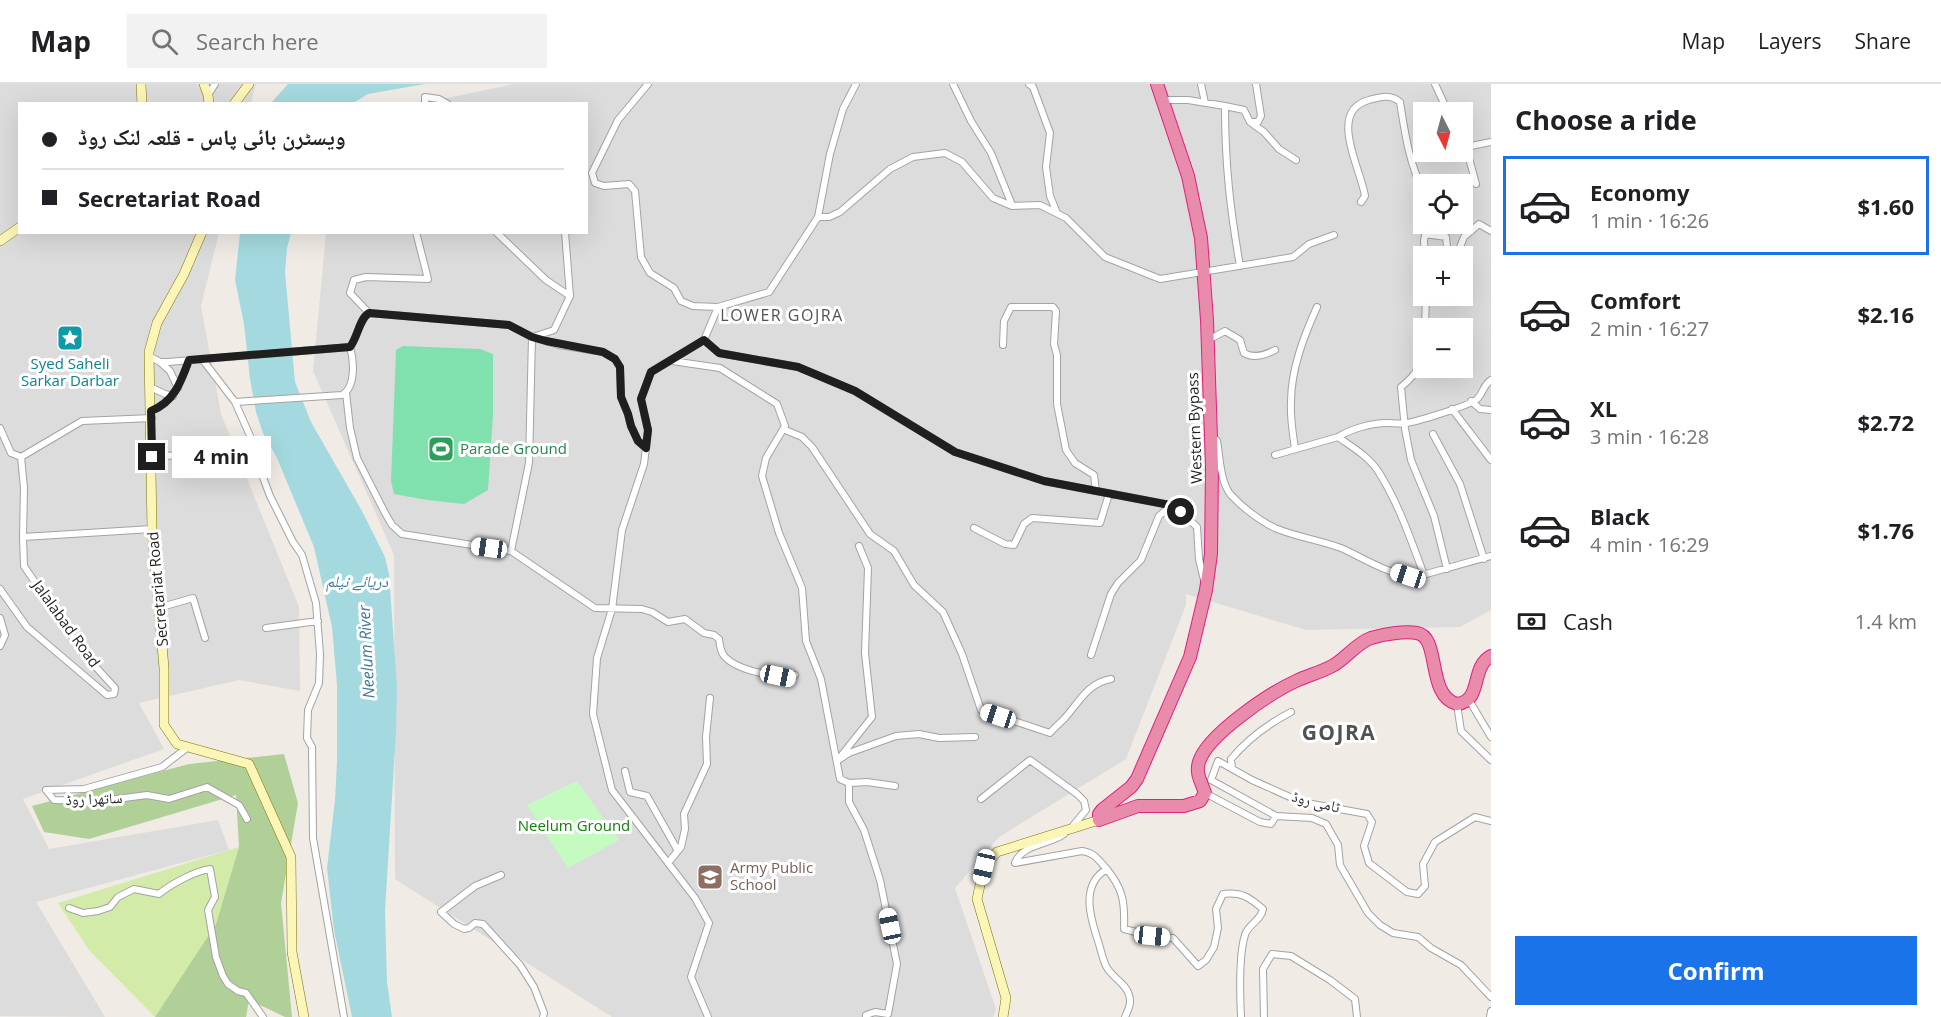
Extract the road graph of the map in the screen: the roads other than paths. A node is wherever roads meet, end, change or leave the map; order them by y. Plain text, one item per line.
1 (141, 84) edge
2 (204, 84) edge
3 (215, 84) edge
4 (249, 84) edge
5 (648, 84) edge
6 (856, 84) edge
7 (953, 84) edge
8 (1029, 84) edge
9 (1157, 84) edge
10 (1201, 84) edge
11 (1256, 84) edge
12 (1435, 84) edge
13 (209, 99) edge
14 (1163, 100) junction
15 (142, 102) edge
16 (236, 102) edge
17 (425, 102) edge
18 (444, 102) edge
19 (1443, 102) edge
20 (1205, 103) junction
21 (1225, 106) junction
22 (1250, 122) junction
23 (1491, 142) edge
24 (1473, 143) edge
25 (1296, 160) dead end
26 (1469, 162) edge
27 (1415, 174) edge
28 (1476, 184) dead end
29 (1361, 202) dead end
30 (1012, 206) junction
31 (1057, 214) junction
32 (818, 217) junction
33 (18, 228) edge
34 (1473, 229) edge
35 (1491, 231) edge
36 (201, 234) edge
37 (417, 234) edge
38 (498, 234) edge
39 (565, 234) edge
40 (1425, 234) joint
41 (1467, 234) edge
42 (1334, 235) dead end
43 (0, 241) edge
44 (1425, 246) edge
45 (1240, 266) junction
46 (1204, 272) junction
47 (570, 296) junction
48 (1317, 307) dead end
49 (718, 308) junction
50 (369, 313) junction
51 (532, 337) junction
52 (704, 340) junction
53 (1208, 340) junction
54 (1003, 345) dead end
55 (350, 347) junction
56 (1275, 350) dead end
57 (149, 356) junction
58 (206, 359) junction
59 (189, 360) junction
60 (671, 361) junction
61 (160, 362) junction
62 (1413, 377) edge
63 (1491, 380) edge
64 (150, 387) junction
65 (178, 387) junction
66 (346, 393) junction
67 (173, 396) junction
68 (1471, 401) junction
69 (237, 402) junction
70 (1452, 409) junction
71 (1491, 410) edge
72 (151, 414) junction
73 (1404, 424) junction
74 (0, 428) edge
75 (783, 429) junction
76 (1209, 430) junction
77 (1433, 434) dead end
78 (1338, 437) junction
79 (251, 438) junction
80 (646, 448) junction
81 (1295, 449) junction
82 (1275, 455) dead end
83 (21, 457) junction
84 (152, 457) junction
85 (1491, 460) edge
86 (1096, 491) junction
87 (1109, 494) junction
88 (1181, 512) junction
89 (974, 528) dead end
90 (153, 529) junction
91 (23, 537) junction
92 (859, 546) dead end
93 (511, 551) junction
94 (1487, 557) edge
95 (1447, 569) junction
96 (1424, 575) junction
97 (0, 590) edge
98 (1206, 590) junction
99 (158, 608) junction
100 (612, 609) junction
101 (0, 618) edge
102 (318, 621) junction
103 (266, 628) dead end
104 (205, 638) dead end
105 (0, 646) edge
106 (1091, 655) dead end
107 (1491, 656) edge
108 (795, 675) dead end
109 (1111, 679) dead end
110 (710, 698) dead end
111 (1463, 702) junction
112 (1291, 712) dead end
113 (975, 737) dead end
114 (1491, 737) edge
115 (188, 747) junction
116 (1491, 760) edge
117 (837, 761) junction
118 (1233, 768) junction
119 (625, 771) dead end
120 (849, 783) junction
121 (895, 786) dead end
122 (1205, 793) junction
123 (981, 799) dead end
124 (1276, 816) junction
125 (247, 819) dead end
126 (1099, 820) junction
127 (1491, 821) edge
128 (1071, 828) junction
129 (678, 851) junction
130 (668, 863) junction
131 (1107, 869) junction
132 (501, 875) dead end
133 (69, 908) dead end
134 (1491, 997) edge
135 (1491, 1011) edge
136 (263, 1017) edge
137 (304, 1017) edge
138 (344, 1017) edge
139 (543, 1017) edge
140 (708, 1017) edge
141 (866, 1017) edge
142 (1004, 1017) edge
143 (1125, 1017) edge
144 (1241, 1017) edge
145 (1264, 1017) edge
146 (1357, 1017) edge
147 (1490, 1017) edge

1 - 15 main road
2 - 13 main road
3 - 13 street
4 - 16 main road
5 - 49 street
6 - 32 street
7 - 30 street
8 - 31 street
9 - 14 highway, Western Bypass
10 - 20 street
11 - 22 street
12 - 19 street
14 - 20 street
14 - 46 highway, Western Bypass
17 - 18 street
20 - 21 street
21 - 22 street
21 - 45 street
22 - 25 street
23 - 24 street
26 - 28 street
27 - 29 street
30 - 31 street
30 - 32 street
31 - 46 street
32 - 49 street
33 - 43 main road
34 - 35 street
36 - 57 main road, Secretariat Road
37 - 50 street
38 - 47 street
39 - 47 street
40 - 41 street
40 - 44 street
42 - 45 street
45 - 46 street
46 - 53 highway, Western Bypass
47 - 51 street
48 - 81 street
49 - 52 street
50 - 51 street
50 - 55 street
51 - 80 street
51 - 93 street
52 - 60 street
52 - 86 street
53 - 56 street
53 - 76 highway, Western Bypass
54 - 86 street
55 - 58 street
55 - 66 street
57 - 61 street
57 - 64 main road, Secretariat Road
58 - 59 street
58 - 69 street
59 - 61 street
59 - 65 street
60 - 75 street
60 - 80 street
61 - 65 street
62 - 73 street
63 - 68 street
64 - 67 street
64 - 72 main road, Secretariat Road
65 - 67 street
66 - 69 street
66 - 93 street
67 - 72 street
68 - 70 street
68 - 71 street
69 - 79 street
70 - 73 street
70 - 85 street
72 - 83 street
72 - 84 main road, Secretariat Road
73 - 78 street
73 - 95 street
74 - 83 street
75 - 109 street
75 - 117 street
76 - 96 street
76 - 98 highway, Western Bypass
77 - 94 street
78 - 81 street
78 - 96 street
79 - 84 street
79 - 102 street
80 - 100 street
81 - 82 street
83 - 91 street, Jalalabad Road
84 - 90 main road, Secretariat Road
86 - 87 street
87 - 88 street
87 - 89 street
88 - 98 street
88 - 106 street
90 - 91 street
90 - 99 main road, Secretariat Road
91 - 97 street, Jalalabad Road
92 - 117 street
93 - 100 street
94 - 95 street
95 - 96 street
98 - 126 highway, Western Bypass
99 - 104 street
99 - 115 main road, Secretariat Road
100 - 108 street
100 - 130 street
101 - 105 street
102 - 103 street
102 - 138 street
107 - 111 highway
110 - 129 street
111 - 114 street
111 - 116 street
111 - 122 highway
112 - 118 street
113 - 117 street
115 - 125 street, ساتھرا روڈ
115 - 137 main road
117 - 120 street
118 - 124 street, ٹامی روڈ
118 - 127 street, ٹامی روڈ
119 - 129 street
120 - 121 street
120 - 141 street
122 - 124 street, ٹامی روڈ
122 - 126 highway
123 - 128 street
124 - 134 street
126 - 128 main road
128 - 131 street
128 - 142 main road
129 - 130 street
130 - 140 street
131 - 143 street
131 - 144 street
132 - 139 street
133 - 136 street
135 - 147 street
145 - 146 street

